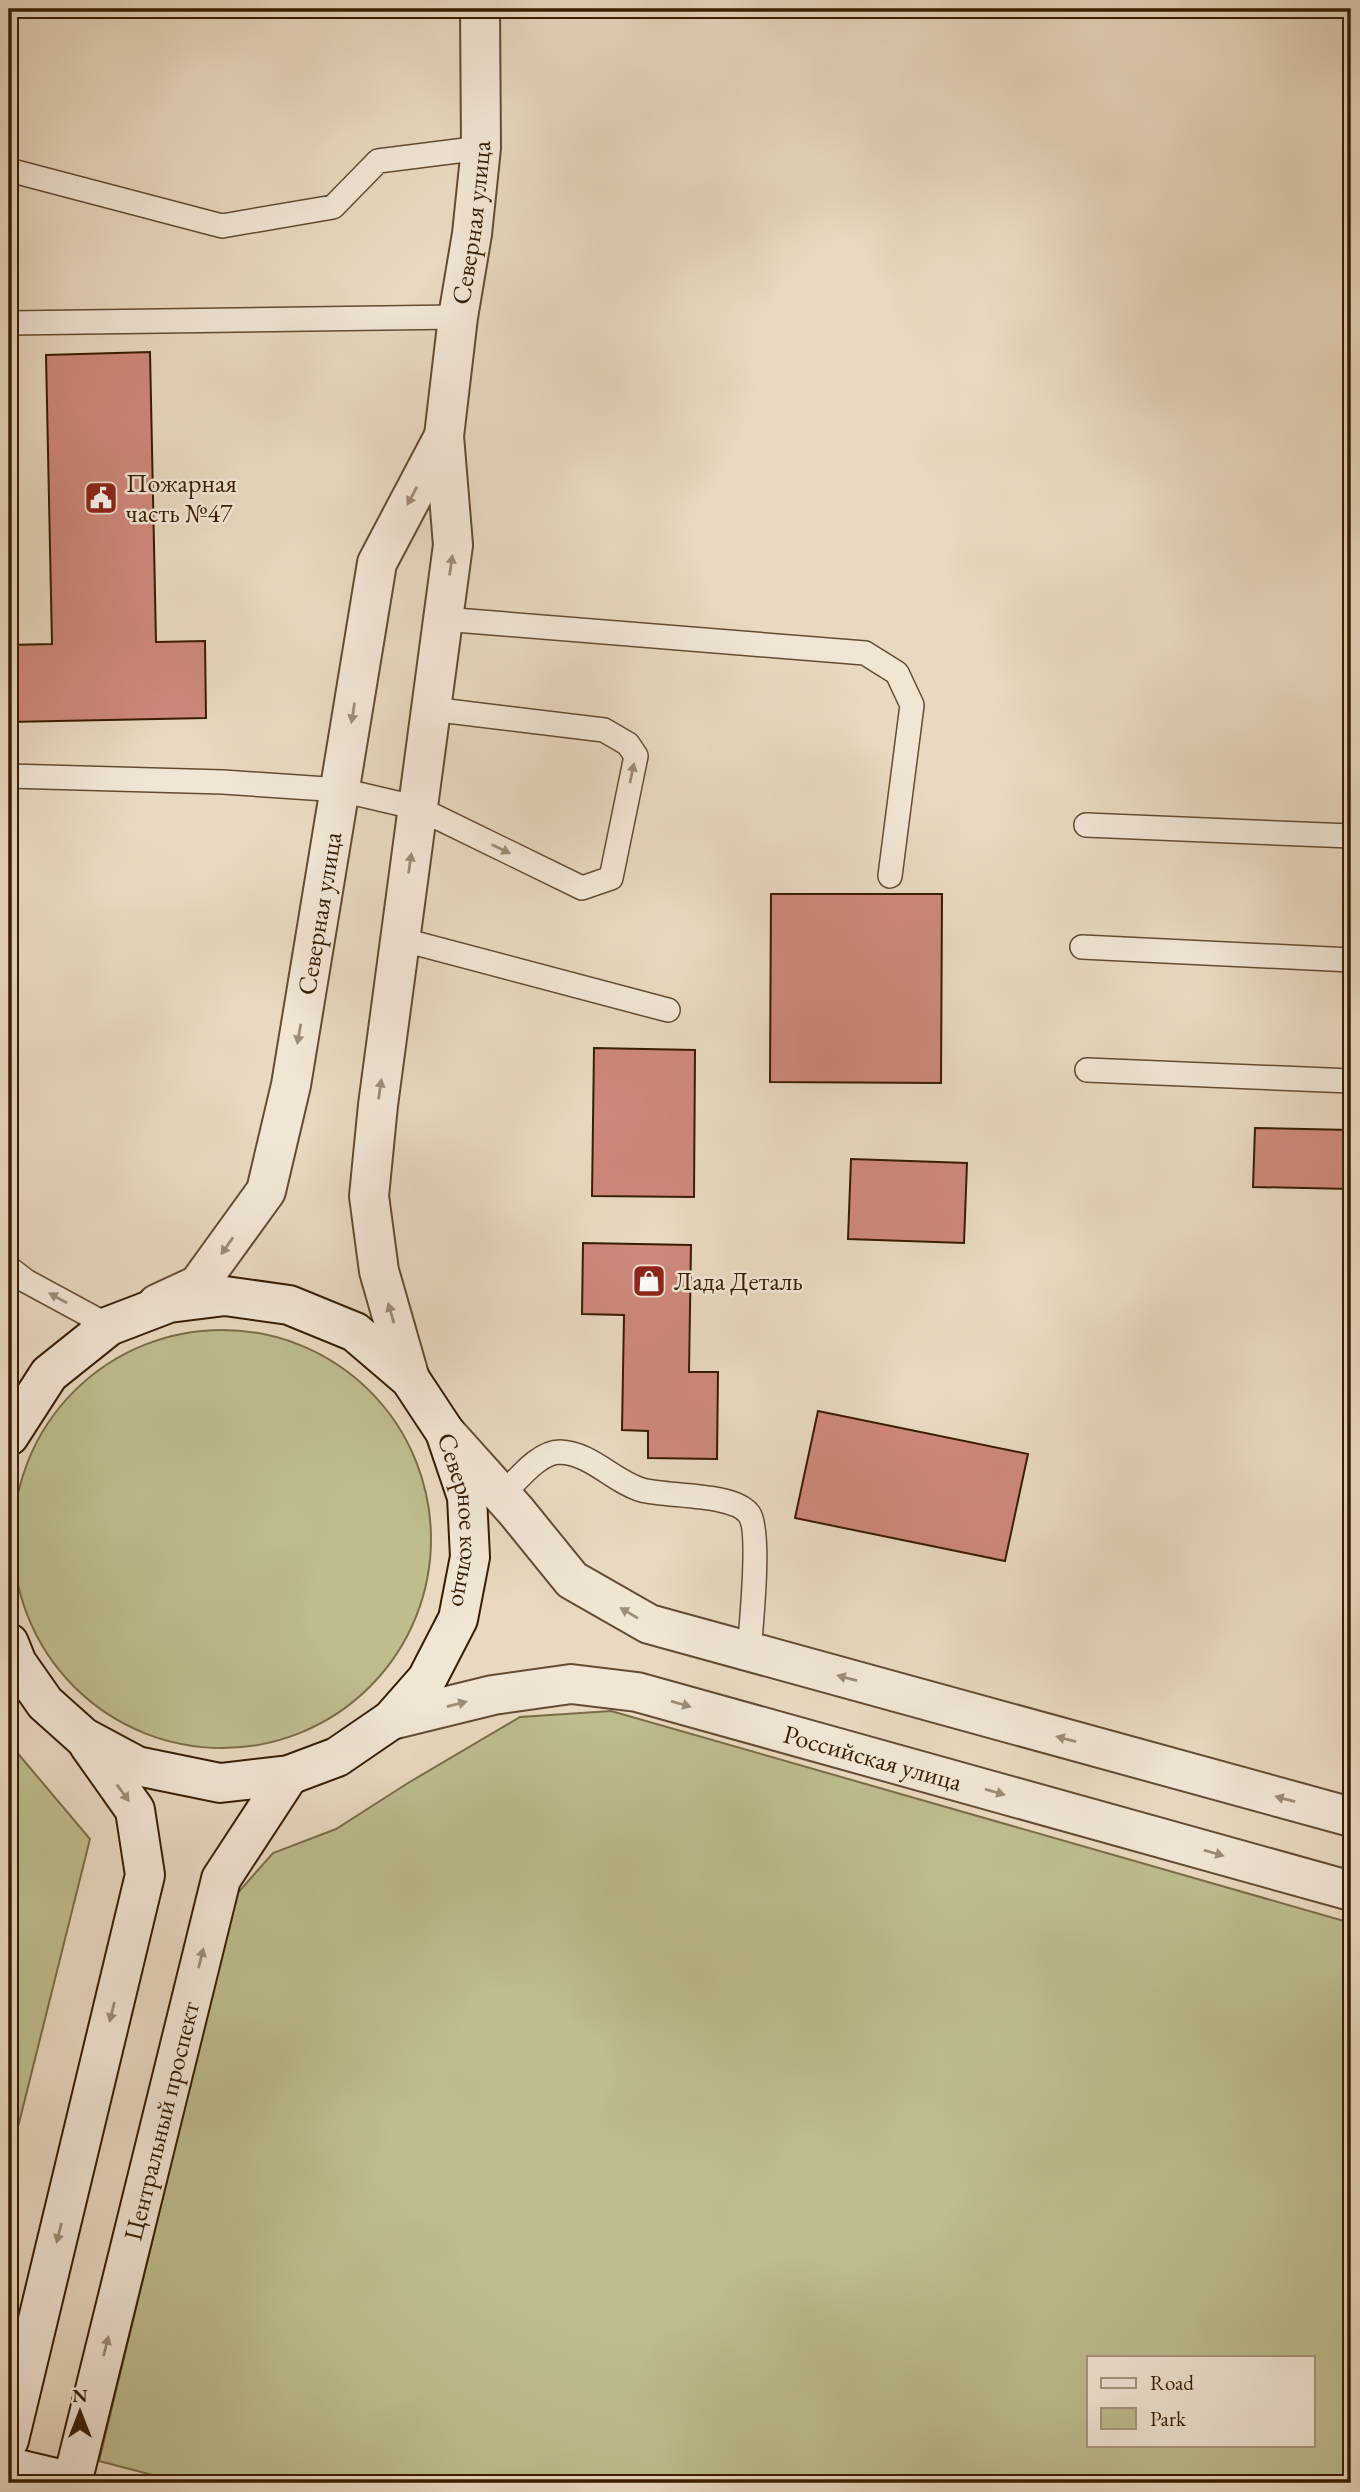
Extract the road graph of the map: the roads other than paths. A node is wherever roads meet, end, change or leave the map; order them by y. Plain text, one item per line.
1 (480, 9) edge
2 (481, 148) junction
3 (9, 170) edge
4 (458, 317) junction
5 (9, 323) edge
6 (444, 436) junction
7 (443, 619) junction
8 (431, 709) junction
9 (9, 776) edge
10 (341, 790) junction
11 (418, 808) junction
12 (1086, 825) dead end
13 (1351, 836) edge
14 (890, 876) dead end
15 (400, 939) junction
16 (1082, 947) dead end
17 (1351, 960) edge
18 (668, 1010) dead end
19 (1087, 1070) dead end
20 (1351, 1081) edge
21 (9, 1268) edge
22 (109, 1326) junction
23 (410, 1379) junction
24 (445, 1432) junction
25 (9, 1436) edge
26 (502, 1495) junction
27 (9, 1643) edge
28 (750, 1651) junction
29 (9, 1678) edge
30 (45, 1703) junction
31 (391, 1720) junction
32 (83, 1737) junction
33 (289, 1775) junction
34 (1351, 1817) edge
35 (1351, 1891) edge
36 (9, 2440) edge
37 (9, 2467) edge
38 (73, 2483) edge

1 - 2 street, Северная улица
2 - 3 lane
2 - 4 street, Северная улица
4 - 5 lane
4 - 6 street, Северная улица
7 -> 6 street, Северная улица
6 -> 10 street, Северная улица
7 - 8 street, Северная улица
7 - 14 lane
8 - 11 street, Северная улица
11 -> 8 lane
9 - 10 lane
10 - 11 lane
10 -> 22 street, Северная улица
15 -> 11 street, Северная улица
12 - 13 lane
15 - 18 lane
23 -> 15 street, Северная улица
16 - 17 lane
19 - 20 lane
22 -> 21 lane
22 - 23 street, Северное кольцо
22 - 25 street, Северное кольцо
23 - 24 street, Северное кольцо
24 - 26 street
24 - 31 street, Северное кольцо
28 -> 26 street
26 - 28 lane
27 - 30 street, Северное кольцо
34 -> 28 street
29 - 30 street
30 - 32 street, Северное кольцо
31 - 33 street, Северное кольцо
31 -> 35 street, Российская улица
32 - 33 street, Северное кольцо
32 -> 36 street
38 -> 33 street, Центральный проспект
37 - 38 street

